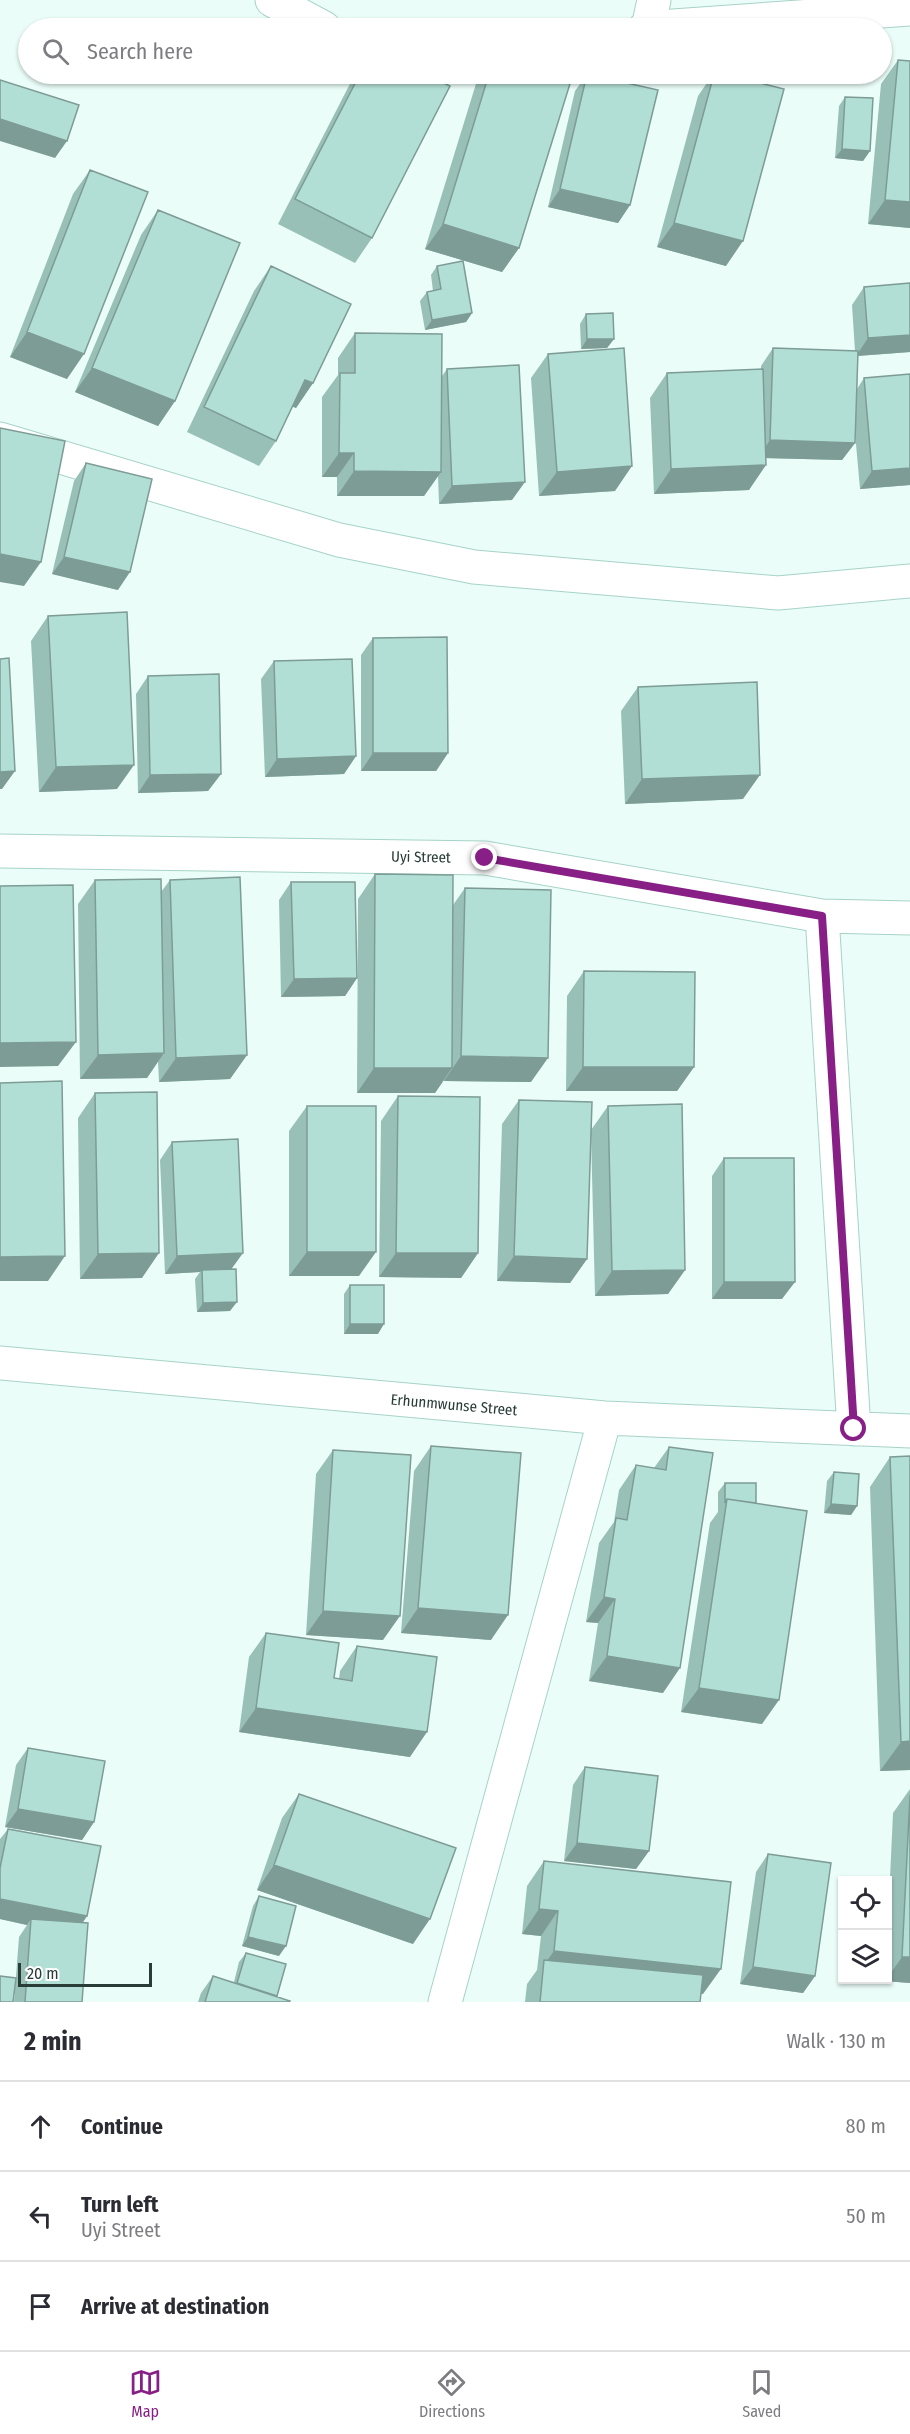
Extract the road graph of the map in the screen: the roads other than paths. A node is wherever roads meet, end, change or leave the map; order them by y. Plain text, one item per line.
1 (272, 0) edge
2 (654, 0) edge
3 (910, 9) edge
4 (305, 18) edge
5 (650, 18) edge
6 (785, 18) edge
7 (0, 439) edge
8 (910, 581) edge
9 (0, 851) edge
10 (822, 916) junction
11 (910, 918) edge
12 (0, 1363) edge
13 (605, 1418) junction
14 (854, 1429) junction
15 (910, 1431) edge
16 (445, 2002) edge

1 - 4 street
2 - 5 street
3 - 6 street
7 - 8 street
9 - 10 street, Uyi Street
10 - 11 street, Uyi Street
10 - 14 street
12 - 13 street, Erhunmwunse Street
13 - 14 street, Erhunmwunse Street
13 - 16 street
14 - 15 street, Erhunmwunse Street

